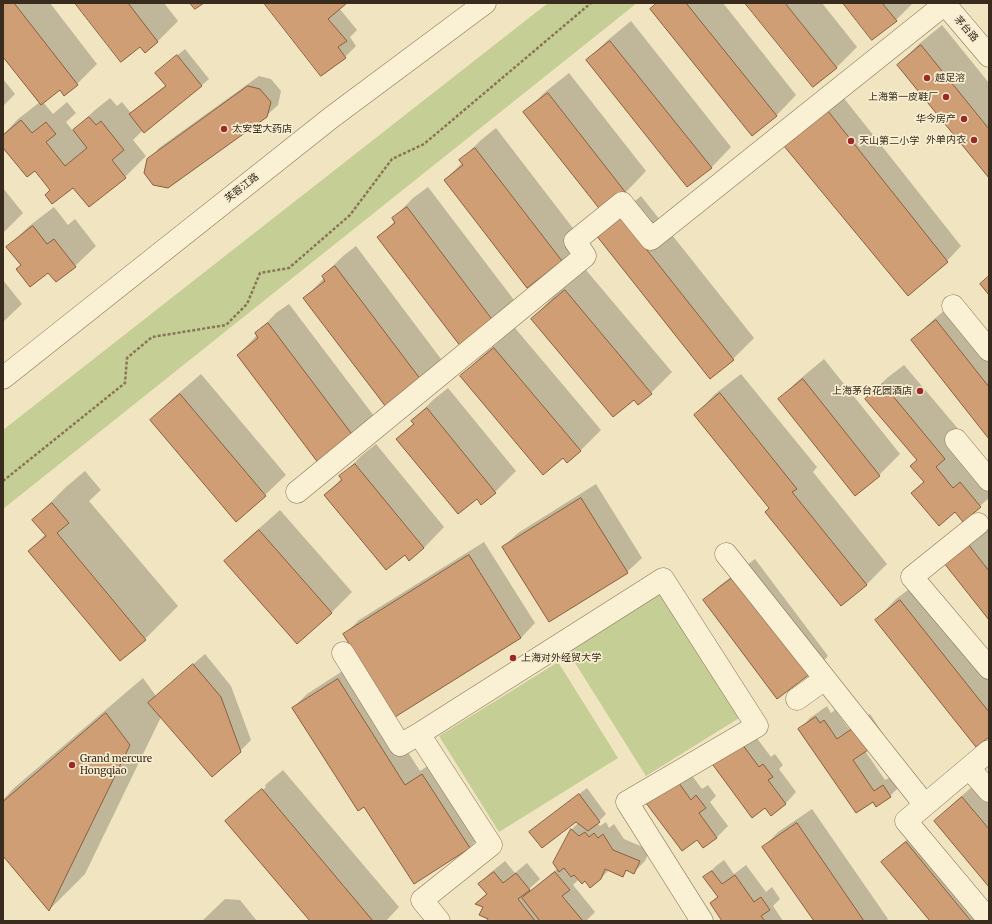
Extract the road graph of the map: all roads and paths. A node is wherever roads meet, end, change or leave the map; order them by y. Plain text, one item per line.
1 (485, 3) edge
2 (591, 3) edge
3 (944, 4) edge
4 (989, 56) edge
5 (953, 306) dead end
6 (989, 350) edge
7 (3, 378) edge
8 (956, 440) dead end
9 (989, 480) edge
10 (3, 481) edge
11 (297, 492) dead end
12 (985, 525) edge
13 (726, 554) dead end
14 (343, 653) dead end
15 (989, 668) edge
16 (825, 679) junction
17 (797, 699) dead end
18 (419, 734) junction
19 (989, 751) edge
20 (969, 768) junction
21 (989, 791) edge
22 (925, 805) junction
23 (696, 919) edge
24 (989, 920) edge
25 (439, 921) edge

1 - 7 street, 芙蓉江路
2 - 10 path
3 - 4 street, 茅台路
3 - 11 street
5 - 6 street
8 - 9 street
12 - 15 street
13 - 16 street
14 - 18 street
16 - 17 street
16 - 22 street
18 - 23 street
18 - 25 street
19 - 20 street
20 - 21 street
20 - 22 street
22 - 24 street

